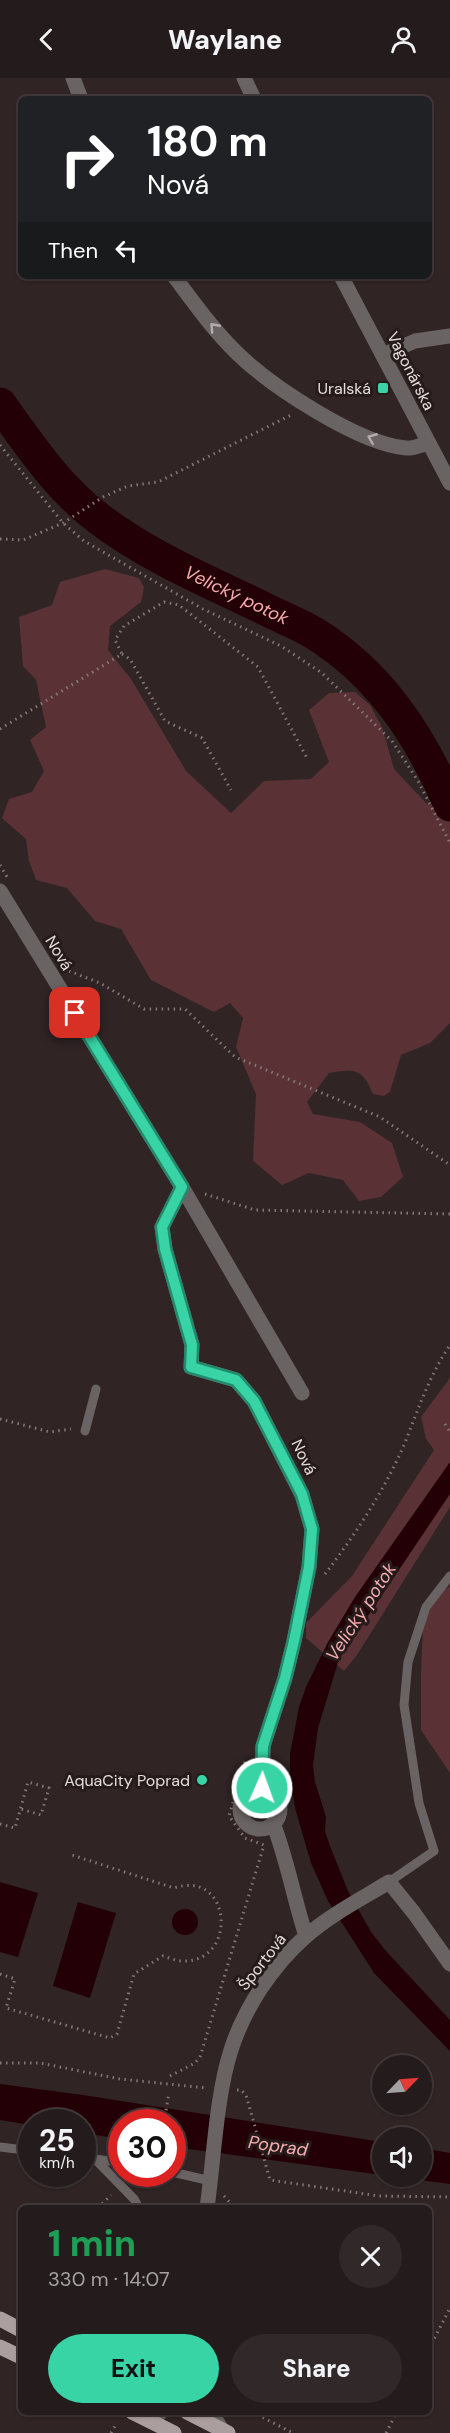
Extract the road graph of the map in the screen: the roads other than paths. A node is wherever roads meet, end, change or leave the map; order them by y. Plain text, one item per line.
1 (73, 78) edge
2 (244, 78) edge
3 (80, 96) edge
4 (253, 96) edge
5 (176, 279) edge
6 (343, 279) edge
7 (450, 336) edge
8 (383, 355) junction
9 (428, 443) junction
10 (450, 483) edge
11 (0, 891) edge
12 (182, 1187) junction
13 (96, 1389) dead end
14 (302, 1393) dead end
15 (85, 1431) dead end
16 (450, 1576) edge
17 (262, 1788) junction
18 (273, 1824) junction
19 (389, 1882) junction
20 (306, 1936) junction
21 (450, 1964) edge
22 (0, 2147) edge
23 (18, 2149) edge
24 (96, 2160) edge
25 (186, 2174) edge
26 (212, 2177) junction
27 (137, 2205) edge
28 (207, 2205) edge
29 (0, 2319) edge
30 (18, 2328) edge
31 (0, 2347) edge
32 (18, 2356) edge
33 (154, 2415) edge
34 (193, 2415) edge
35 (213, 2415) edge
36 (225, 2432) edge
37 (174, 2433) edge

1 - 3 street
2 - 4 street
9 -> 5 street
6 - 8 street, Vagonárska
7 - 8 street
8 - 9 street, Vagonárska
9 - 10 street, Vagonárska
11 - 12 street, Nová
12 - 14 street, Nová
12 - 17 street, Nová
13 - 15 lane
16 - 19 lane
17 - 18 street
17 - 18 street
18 - 20 street
19 - 20 street, Športová
19 - 21 street
20 - 26 street, Športová
22 - 23 lane
24 - 27 lane
25 - 26 lane
26 - 28 street, Športová
29 - 30 main road
31 - 32 main road
33 - 37 main road
34 - 36 main road
35 - 36 street

